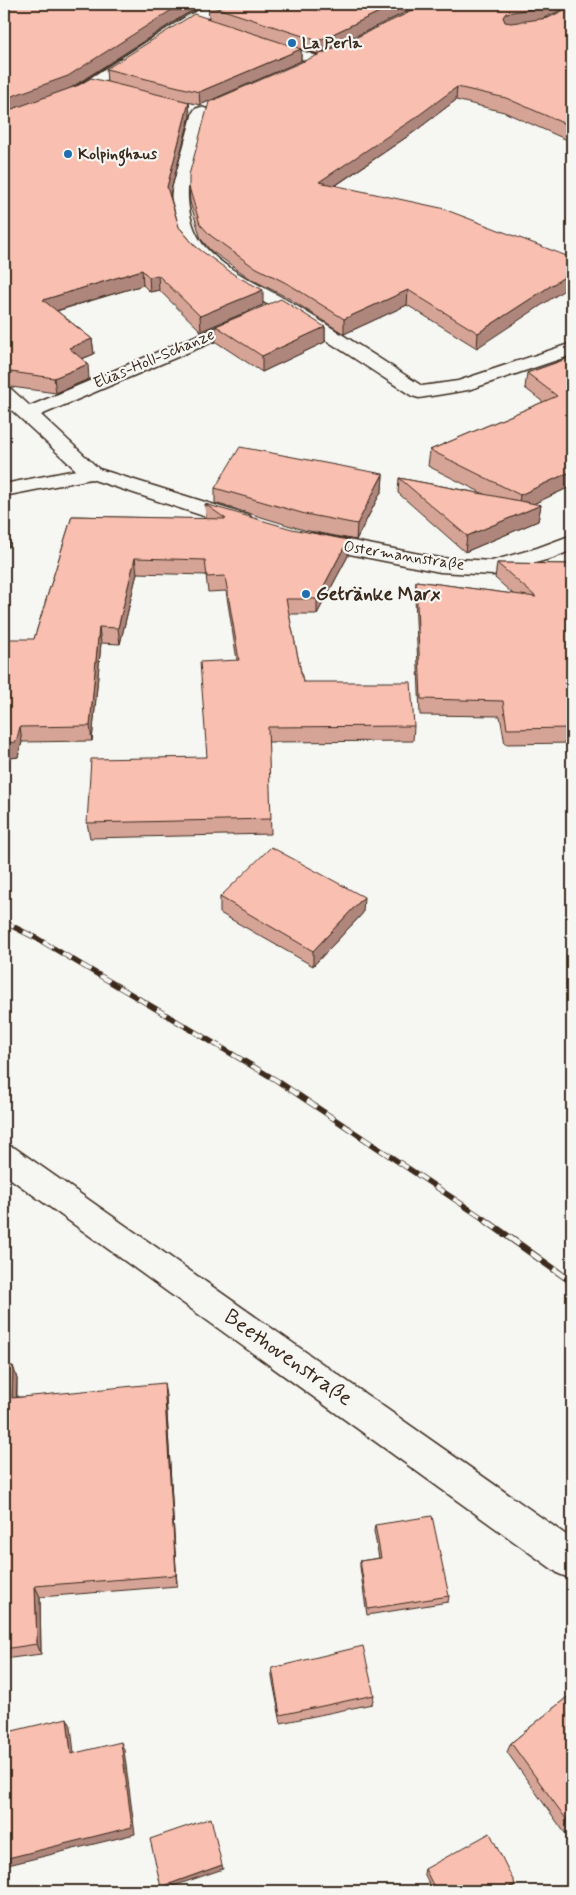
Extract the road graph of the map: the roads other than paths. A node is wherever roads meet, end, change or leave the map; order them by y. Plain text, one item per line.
1 (223, 4) edge
2 (192, 19) junction
3 (210, 25) edge
4 (265, 43) edge
5 (336, 53) edge
6 (319, 61) junction
7 (301, 69) edge
8 (91, 86) junction
9 (109, 90) edge
10 (219, 104) edge
11 (182, 108) edge
12 (201, 112) junction
13 (4, 120) edge
14 (282, 305) junction
15 (572, 349) edge
16 (4, 393) edge
17 (27, 414) junction
18 (92, 472) junction
19 (4, 490) edge
20 (266, 528) edge
21 (292, 536) edge
22 (572, 542) edge
23 (4, 1157) edge
24 (572, 1561) edge

1 - 2 street
2 - 3 lane
2 - 8 street
4 - 6 lane
5 - 6 street
6 - 7 street
8 - 9 street
8 - 13 street
10 - 12 street
11 - 12 street
12 - 14 street
14 - 15 street
14 - 17 street, Elias-Holl-Schanze
16 - 17 street
17 - 18 street
18 - 19 street
18 - 20 street
21 - 22 street, Ostermannstraße
23 - 24 street, Beethovenstraße

